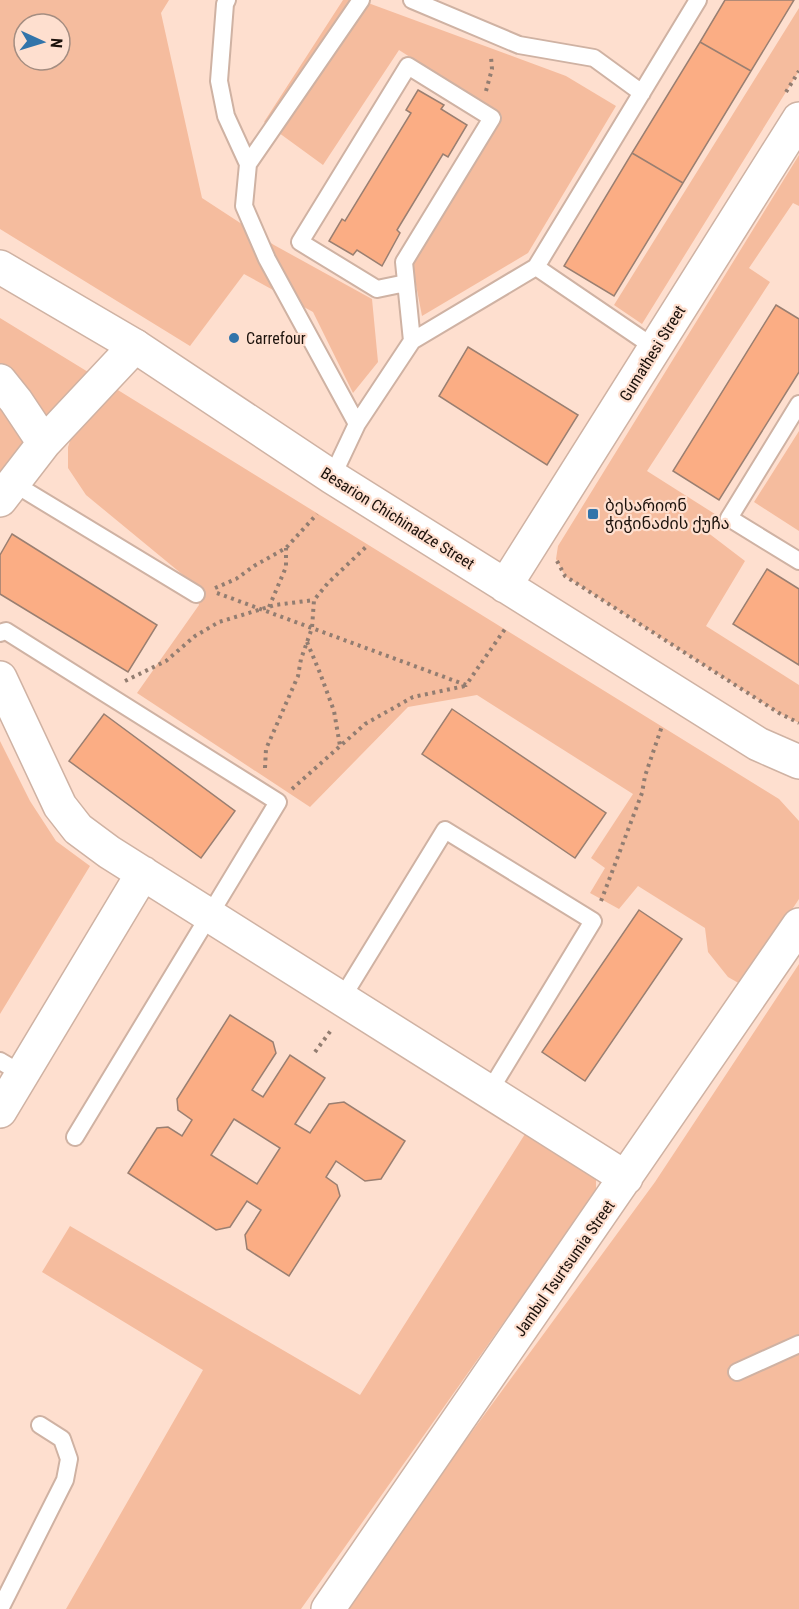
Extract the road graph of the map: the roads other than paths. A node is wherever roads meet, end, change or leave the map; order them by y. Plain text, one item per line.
1 (227, 0) edge
2 (361, 0) edge
3 (412, 0) edge
4 (698, 0) edge
5 (642, 93) junction
6 (799, 118) edge
7 (248, 164) junction
8 (0, 267) edge
9 (536, 267) junction
10 (406, 283) junction
11 (412, 341) junction
12 (135, 346) junction
13 (655, 348) junction
14 (0, 381) edge
15 (799, 404) edge
16 (357, 424) junction
17 (44, 443) junction
18 (332, 477) junction
19 (7, 491) edge
20 (799, 561) edge
21 (505, 586) junction
22 (196, 594) dead end
23 (0, 633) edge
24 (0, 678) edge
25 (799, 762) edge
26 (143, 873) junction
27 (209, 915) junction
28 (799, 925) edge
29 (342, 999) junction
30 (11, 1067) edge
31 (489, 1092) junction
32 (0, 1111) edge
33 (75, 1137) dead end
34 (626, 1178) junction
35 (799, 1344) edge
36 (737, 1372) dead end
37 (40, 1425) dead end
38 (0, 1609) edge
39 (327, 1609) edge

1 - 7 lane
2 - 7 lane
3 - 5 lane
4 - 5 lane
5 - 9 lane
6 - 13 street, Gumathesi Street
7 - 16 lane
8 - 12 street, Besarion Chichinadze Street
9 - 11 lane
9 - 13 lane
10 - 10 lane
10 - 11 lane
11 - 16 lane
12 - 17 street
12 - 18 street, Besarion Chichinadze Street
13 - 21 street, Gumathesi Street
14 - 17 street
15 - 20 lane
16 - 18 lane
17 - 19 street
18 - 21 street, Besarion Chichinadze Street
19 - 22 lane
21 - 25 street, Besarion Chichinadze Street
23 - 27 lane
24 - 26 street
26 - 27 street
26 - 30 street
27 - 29 street
27 - 33 lane
28 - 34 street, Jambul Tsurtsumia Street
29 - 31 street
29 - 31 lane
30 - 32 street
31 - 34 street
34 - 39 street, Jambul Tsurtsumia Street
35 - 36 lane
37 - 38 lane

